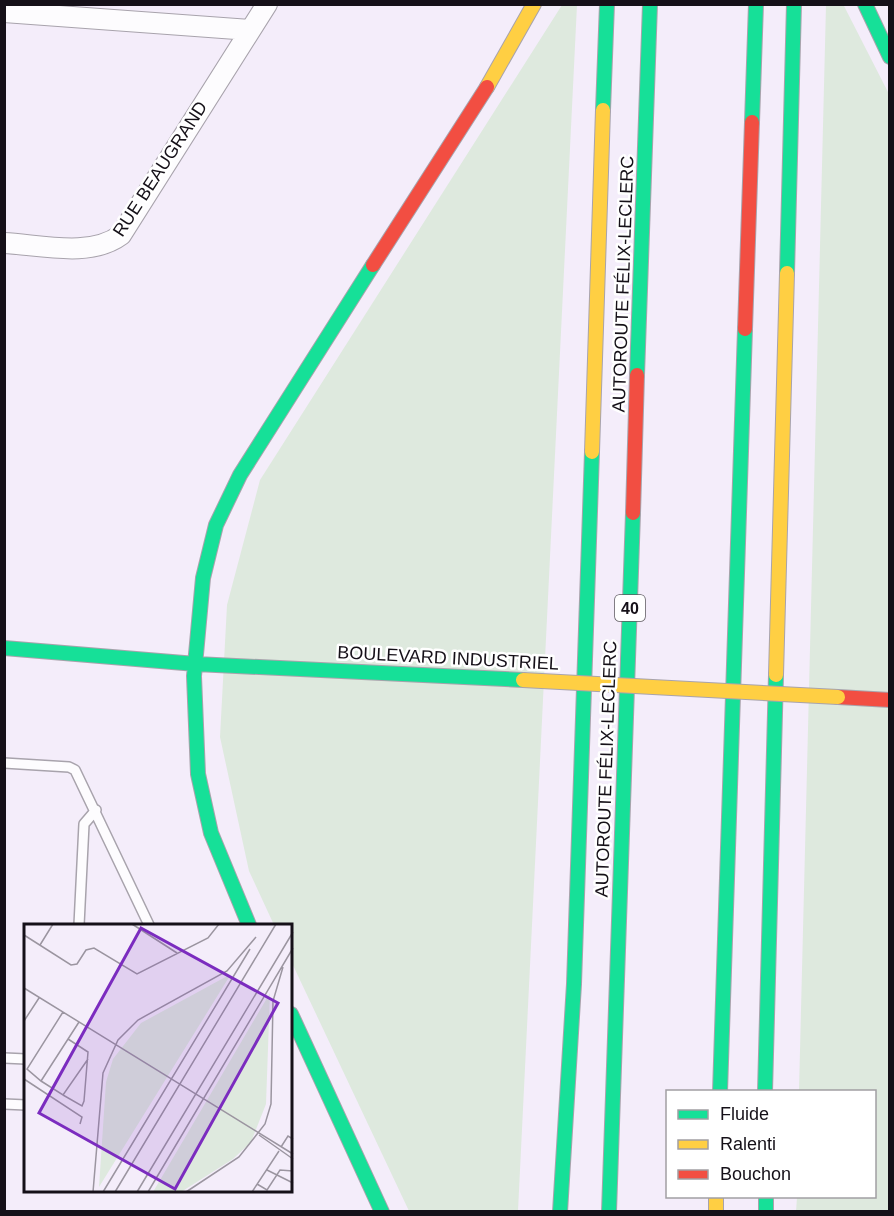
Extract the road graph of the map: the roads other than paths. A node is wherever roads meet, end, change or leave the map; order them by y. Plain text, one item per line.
1 (267, 4) edge
2 (534, 4) edge
3 (607, 4) edge
4 (650, 4) edge
5 (756, 4) edge
6 (794, 4) edge
7 (865, 4) edge
8 (4, 12) edge
9 (250, 30) junction
10 (890, 57) edge
11 (4, 243) edge
12 (4, 648) edge
13 (196, 664) junction
14 (890, 700) edge
15 (4, 763) edge
16 (96, 810) junction
17 (79, 924) edge
18 (149, 924) edge
19 (249, 924) edge
20 (292, 1016) edge
21 (4, 1058) edge
22 (24, 1059) edge
23 (720, 1090) edge
24 (765, 1090) edge
25 (4, 1104) edge
26 (24, 1105) edge
27 (382, 1212) edge
28 (560, 1212) edge
29 (609, 1212) edge

1 - 9 street, RUE BEAUGRAND
2 - 13 main road
3 - 28 main road
4 - 29 main road, AUTOROUTE FÉLIX-LECLERC / 40
5 - 23 main road
6 - 24 main road
7 - 10 main road
8 - 9 street
9 - 11 street, RUE BEAUGRAND
12 - 13 main road, BOULEVARD INDUSTRIEL
13 - 14 main road, BOULEVARD INDUSTRIEL, bridge
13 - 19 main road
15 - 16 lane
16 - 17 lane
16 - 18 lane
20 - 27 main road
21 - 22 lane
25 - 26 lane

